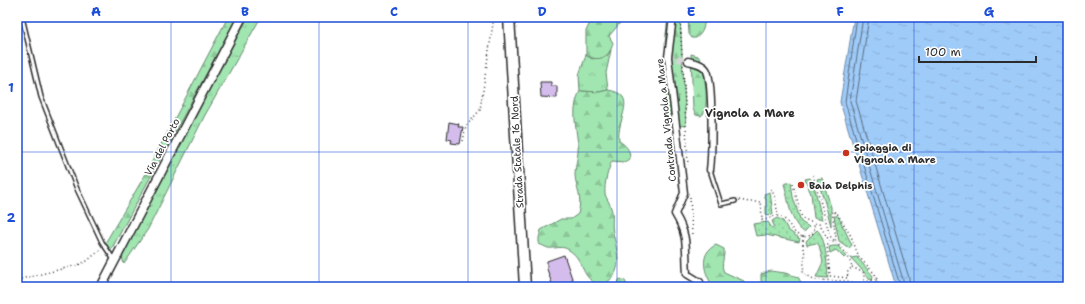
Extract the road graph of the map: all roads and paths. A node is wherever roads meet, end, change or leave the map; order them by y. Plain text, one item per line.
1 (22, 17) edge
2 (242, 17) edge
3 (494, 17) edge
4 (509, 17) edge
5 (673, 17) edge
6 (680, 17) edge
7 (685, 59) joint
8 (683, 65) dead end
9 (463, 142) dead end
10 (710, 170) joint
11 (689, 171) dead end
12 (813, 175) dead end
13 (793, 184) dead end
14 (771, 189) dead end
15 (690, 194) dead end
16 (735, 200) joint
17 (778, 216) junction
18 (814, 223) junction
19 (803, 236) junction
20 (692, 238) dead end
21 (830, 242) junction
22 (834, 242) junction
23 (104, 246) junction
24 (114, 260) junction
25 (852, 267) junction
26 (17, 280) edge
27 (877, 281) junction
28 (700, 282) dead end
29 (895, 285) dead end
30 (101, 287) edge
31 (525, 287) edge

1 - 23 lane
2 - 24 street, Via del Porto
3 - 9 path
4 - 31 main road, Strada Statale 16 Nord
5 - 28 street, Contrada Vignola a Mare
6 - 7 path
7 - 10 street
8 - 11 path
10 - 16 lane
12 - 22 path
13 - 18 path
14 - 17 path
15 - 20 path
16 - 17 path
17 - 19 path
18 - 19 path
18 - 21 path
19 - 27 path
21 - 22 path
21 - 25 path
22 - 25 path
22 - 27 path
23 - 24 lane
23 - 26 path
24 - 30 street, Via del Porto
25 - 27 path
27 - 29 path

